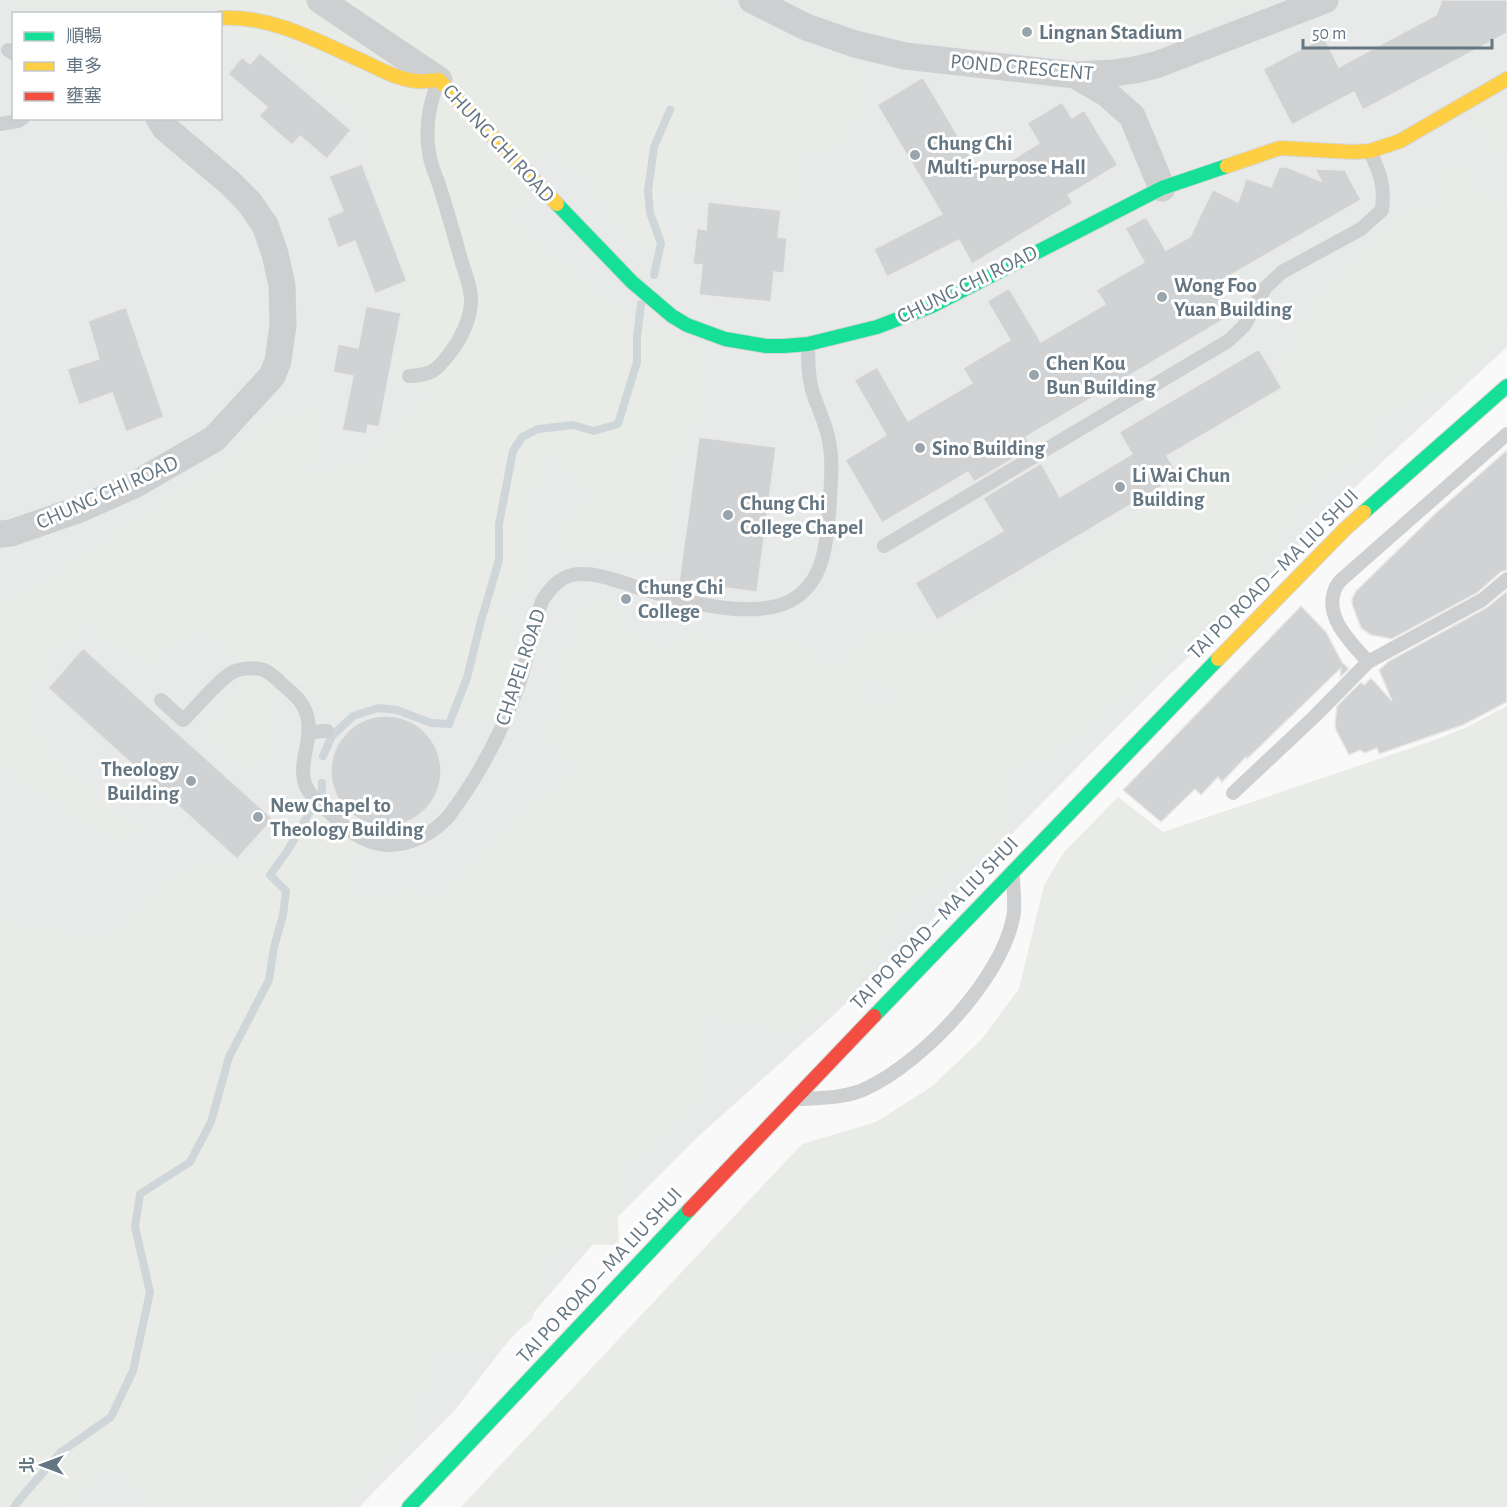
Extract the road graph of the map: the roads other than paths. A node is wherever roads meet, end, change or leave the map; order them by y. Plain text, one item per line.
1 (320, 0) edge
2 (752, 0) edge
3 (1325, 0) edge
4 (222, 18) edge
5 (1156, 65) junction
6 (1075, 75) junction
7 (1507, 79) edge
8 (439, 80) junction
9 (1132, 116) junction
10 (20, 120) edge
11 (160, 120) edge
12 (0, 124) edge
13 (1370, 151) junction
14 (1162, 188) junction
15 (808, 344) junction
16 (409, 376) dead end
17 (1507, 386) edge
18 (1507, 434) edge
19 (0, 534) edge
20 (884, 546) dead end
21 (1507, 579) edge
22 (1368, 662) junction
23 (161, 700) dead end
24 (327, 731) dead end
25 (309, 732) junction
26 (1233, 793) dead end
27 (1013, 871) junction
28 (794, 1099) junction
29 (409, 1507) edge

1 - 8 street
2 - 6 street, POND CRESCENT
3 - 5 street, POND CRESCENT
4 - 8 main road, CHUNG CHI ROAD
5 - 6 street, POND CRESCENT
5 - 9 street
6 - 9 street
7 - 13 main road, CHUNG CHI ROAD
8 - 15 main road, CHUNG CHI ROAD
8 - 16 lane
9 - 14 street
10 - 12 lane
11 - 19 street, CHUNG CHI ROAD
13 - 14 main road, CHUNG CHI ROAD
13 - 20 lane
14 - 15 main road, CHUNG CHI ROAD
15 - 25 lane, CHAPEL ROAD
17 - 27 main road, TAI PO ROAD – MA LIU SHUI
18 - 22 lane
21 - 22 lane
22 - 26 lane
23 - 25 lane, CHAPEL ROAD
24 - 25 lane
27 - 28 main road, TAI PO ROAD – MA LIU SHUI
27 - 28 lane
28 - 29 main road, TAI PO ROAD – MA LIU SHUI

